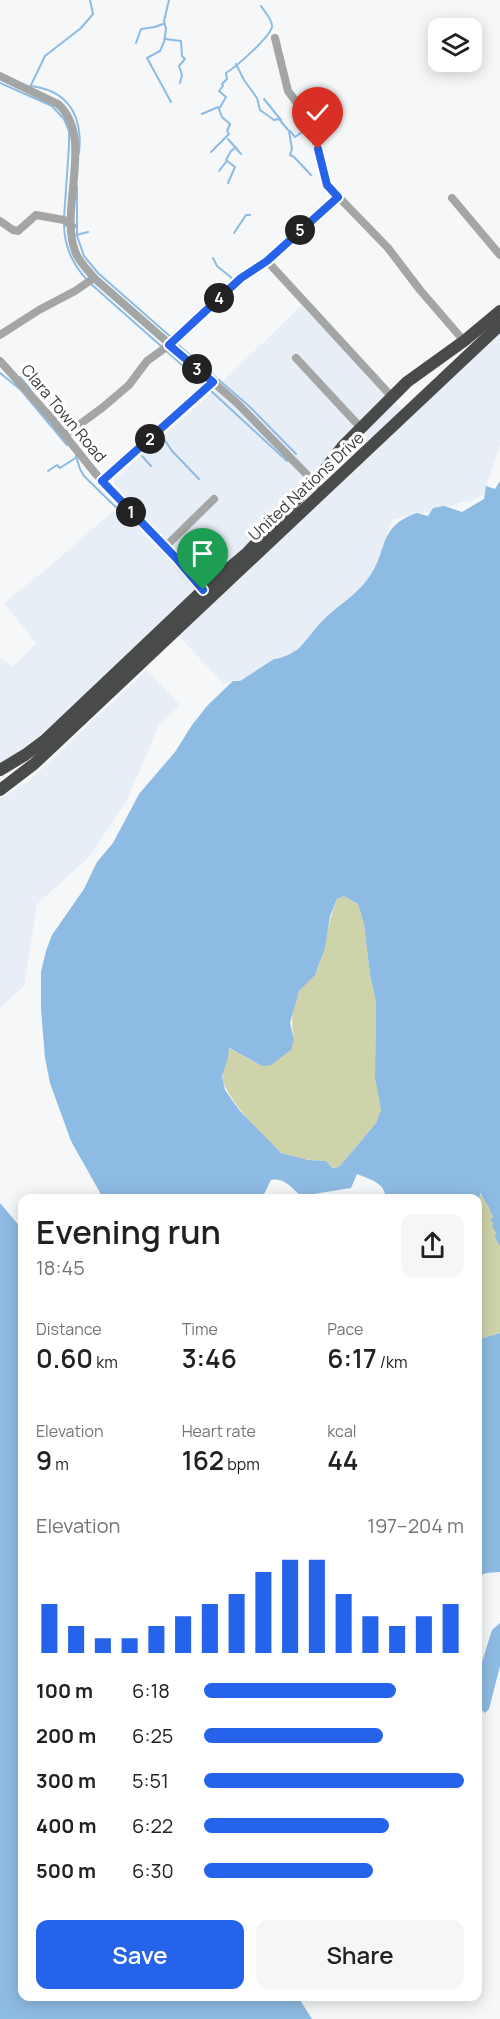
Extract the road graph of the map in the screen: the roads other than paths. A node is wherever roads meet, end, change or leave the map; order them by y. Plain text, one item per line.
1 (275, 38) dead end
2 (0, 76) edge
3 (338, 197) junction
4 (452, 198) dead end
5 (0, 221) edge
6 (72, 226) junction
7 (500, 255) edge
8 (267, 261) junction
9 (94, 278) junction
10 (500, 311) edge
11 (500, 325) edge
12 (0, 335) edge
13 (464, 341) junction
14 (169, 345) junction
15 (296, 358) dead end
16 (0, 361) edge
17 (212, 383) junction
18 (392, 397) junction
19 (361, 428) junction
20 (65, 435) junction
21 (105, 478) junction
22 (314, 482) junction
23 (324, 491) junction
24 (214, 500) dead end
25 (165, 547) junction
26 (203, 590) junction
27 (0, 770) edge
28 (0, 790) edge

1 - 3 street
2 - 6 street
3 - 8 street
3 - 13 street
4 - 7 street
5 - 6 street
6 - 9 street
8 - 14 street
8 - 18 street
9 - 12 street
9 - 14 street
10 - 13 highway, United Nations Drive
11 - 23 highway, United Nations Drive
13 - 18 highway, United Nations Drive
14 - 17 street
14 - 20 street
15 - 19 street
16 - 20 street, Clara Town Road
17 - 21 street
17 - 22 street
18 - 19 highway, United Nations Drive
19 - 22 highway, United Nations Drive
20 - 21 street, Clara Town Road
21 - 25 street, Clara Town Road
22 - 23 street
22 - 26 highway, United Nations Drive
23 - 28 highway, United Nations Drive
24 - 25 street
25 - 26 street, Clara Town Road
26 - 27 highway, United Nations Drive

